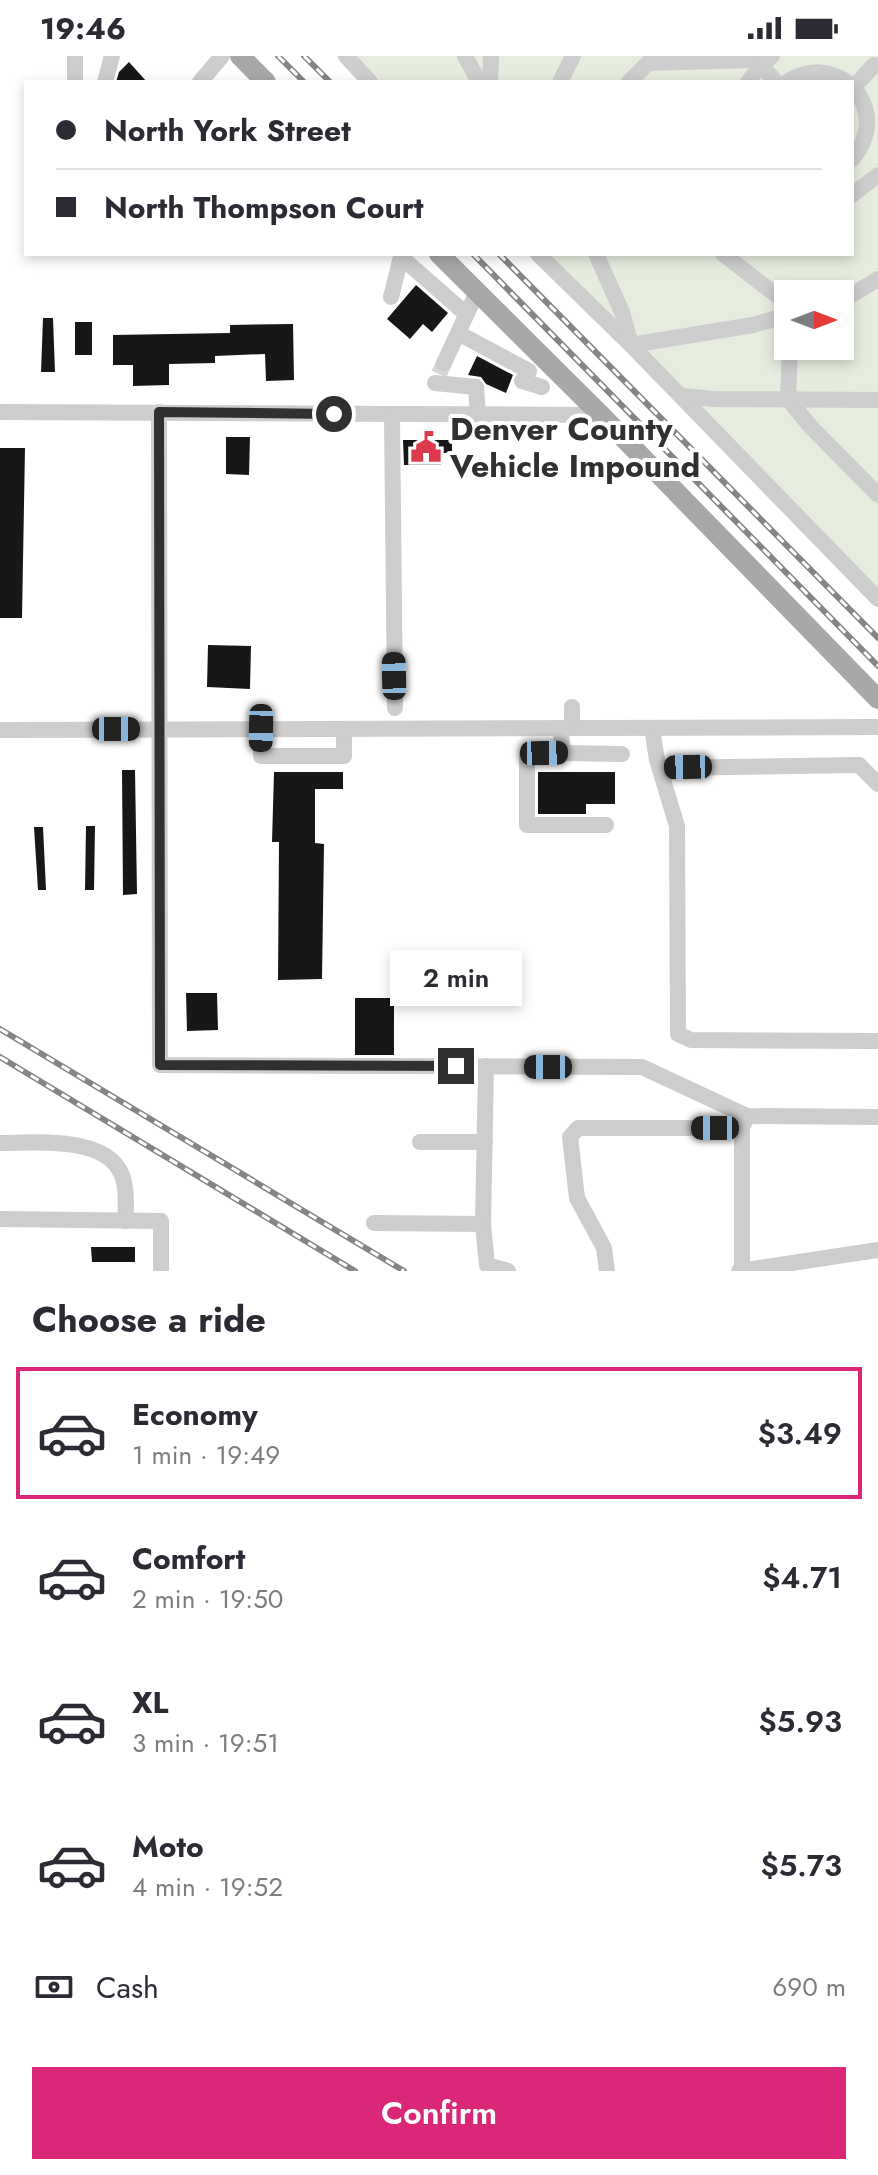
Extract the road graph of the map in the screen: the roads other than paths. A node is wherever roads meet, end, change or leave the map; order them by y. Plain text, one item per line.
1 (75, 56) edge
2 (112, 56) edge
3 (222, 56) edge
4 (240, 56) edge
5 (346, 56) edge
6 (465, 56) edge
7 (491, 56) edge
8 (573, 56) edge
9 (652, 59) edge
10 (766, 60) edge
11 (873, 64) edge
12 (75, 80) edge
13 (106, 80) edge
14 (202, 80) edge
15 (264, 80) edge
16 (368, 80) edge
17 (478, 80) edge
18 (490, 80) edge
19 (561, 80) edge
20 (631, 80) edge
21 (750, 80) edge
22 (775, 80) edge
23 (790, 80) edge
24 (842, 80) edge
25 (854, 83) edge
26 (854, 91) edge
27 (854, 157) edge
28 (854, 161) edge
29 (877, 176) edge
30 (854, 193) edge
31 (441, 256) edge
32 (540, 256) edge
33 (597, 256) edge
34 (726, 256) edge
35 (876, 282) edge
36 (477, 292) junction
37 (774, 293) edge
38 (854, 294) edge
39 (391, 297) dead end
40 (466, 314) junction
41 (774, 319) edge
42 (458, 333) junction
43 (631, 345) junction
44 (789, 360) edge
45 (439, 374) junction
46 (542, 387) dead end
47 (681, 396) junction
48 (788, 399) junction
49 (878, 400) edge
50 (0, 412) edge
51 (159, 412) junction
52 (392, 414) junction
53 (420, 414) junction
54 (478, 415) junction
55 (601, 415) junction
56 (878, 495) edge
57 (878, 572) edge
58 (864, 585) junction
59 (878, 599) edge
60 (878, 699) edge
61 (572, 707) dead end
62 (395, 708) dead end
63 (878, 727) edge
64 (261, 728) junction
65 (567, 728) junction
66 (652, 728) junction
67 (159, 729) junction
68 (344, 729) junction
69 (0, 730) edge
70 (562, 753) junction
71 (622, 754) dead end
72 (660, 768) junction
73 (878, 784) edge
74 (606, 825) dead end
75 (878, 1041) edge
76 (486, 1066) junction
77 (878, 1117) edge
78 (744, 1122) junction
79 (420, 1142) dead end
80 (485, 1142) junction
81 (0, 1143) edge
82 (0, 1219) edge
83 (125, 1221) junction
84 (374, 1223) dead end
85 (483, 1224) junction
86 (878, 1250) edge
87 (161, 1271) edge
88 (508, 1271) edge
89 (607, 1271) edge
90 (740, 1271) edge

1 - 12 street
2 - 13 street
3 - 14 street
4 - 15 main road
5 - 16 street
6 - 17 street
7 - 18 street
8 - 19 street
9 - 10 street
9 - 20 street
10 - 21 street
10 - 22 street
11 - 25 street
23 - 24 street
26 - 27 street
28 - 29 street
29 - 30 street
31 - 36 main road
32 - 43 street
33 - 43 street
34 - 37 street
35 - 38 street
36 - 40 street
36 - 55 main road
39 - 40 street
40 - 42 street
41 - 43 street
42 - 45 street
42 - 46 street
43 - 47 street
44 - 48 street
45 - 53 street
45 - 54 street
47 - 48 street
47 - 58 street
48 - 49 street
48 - 56 street
50 - 51 street
51 - 52 street
51 - 67 street
52 - 53 street
52 - 62 street
53 - 54 street
54 - 55 street
55 - 60 main road
57 - 58 street
58 - 59 street
61 - 65 street
63 - 66 street
64 - 67 street
64 - 68 street
64 - 68 street
65 - 66 street
65 - 68 street
65 - 70 street
66 - 72 street
67 - 69 street
67 - 76 street
70 - 71 street
70 - 74 street
72 - 73 street
72 - 75 street
76 - 78 street
76 - 80 street
77 - 78 street
78 - 89 street
78 - 90 street
79 - 80 street
80 - 85 street
81 - 83 street
82 - 83 street
83 - 87 street
84 - 85 street
85 - 88 street
86 - 90 street

